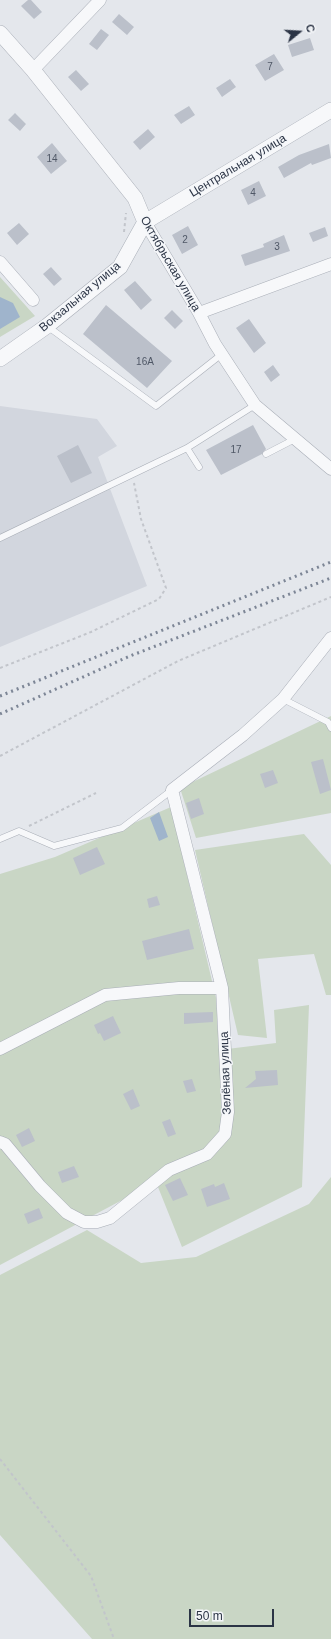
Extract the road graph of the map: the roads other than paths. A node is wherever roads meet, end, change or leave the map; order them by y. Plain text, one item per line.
1 (100, 0) edge
2 (0, 33) edge
3 (33, 70) junction
4 (331, 110) edge
5 (145, 222) junction
6 (0, 262) edge
7 (331, 264) edge
8 (33, 300) dead end
9 (199, 313) junction
10 (47, 326) junction
11 (222, 354) junction
12 (0, 359) edge
13 (255, 405) junction
14 (295, 439) junction
15 (187, 448) junction
16 (266, 454) dead end
17 (199, 467) dead end
18 (331, 469) edge
19 (0, 538) edge
20 (331, 638) edge
21 (283, 698) junction
22 (331, 728) edge
23 (172, 790) junction
24 (0, 839) edge
25 (222, 988) junction
26 (0, 1049) edge
27 (0, 1142) edge

1 - 3 street
2 - 3 street, Октябрьская улица
3 - 5 street, Октябрьская улица
4 - 5 street, Центральная улица
5 - 9 street, Октябрьская улица
5 - 10 street, Вокзальная улица
6 - 8 street
7 - 9 street
9 - 11 street, Октябрьская улица
10 - 11 lane
10 - 12 street, Вокзальная улица
11 - 13 street, Октябрьская улица
13 - 14 street, Октябрьская улица
13 - 15 lane
14 - 16 lane
14 - 18 street, Октябрьская улица
15 - 17 lane
15 - 19 lane
20 - 21 street
21 - 22 lane
21 - 23 street
23 - 24 lane
23 - 25 street, Зелёная улица
25 - 26 street
25 - 27 street, Зелёная улица

